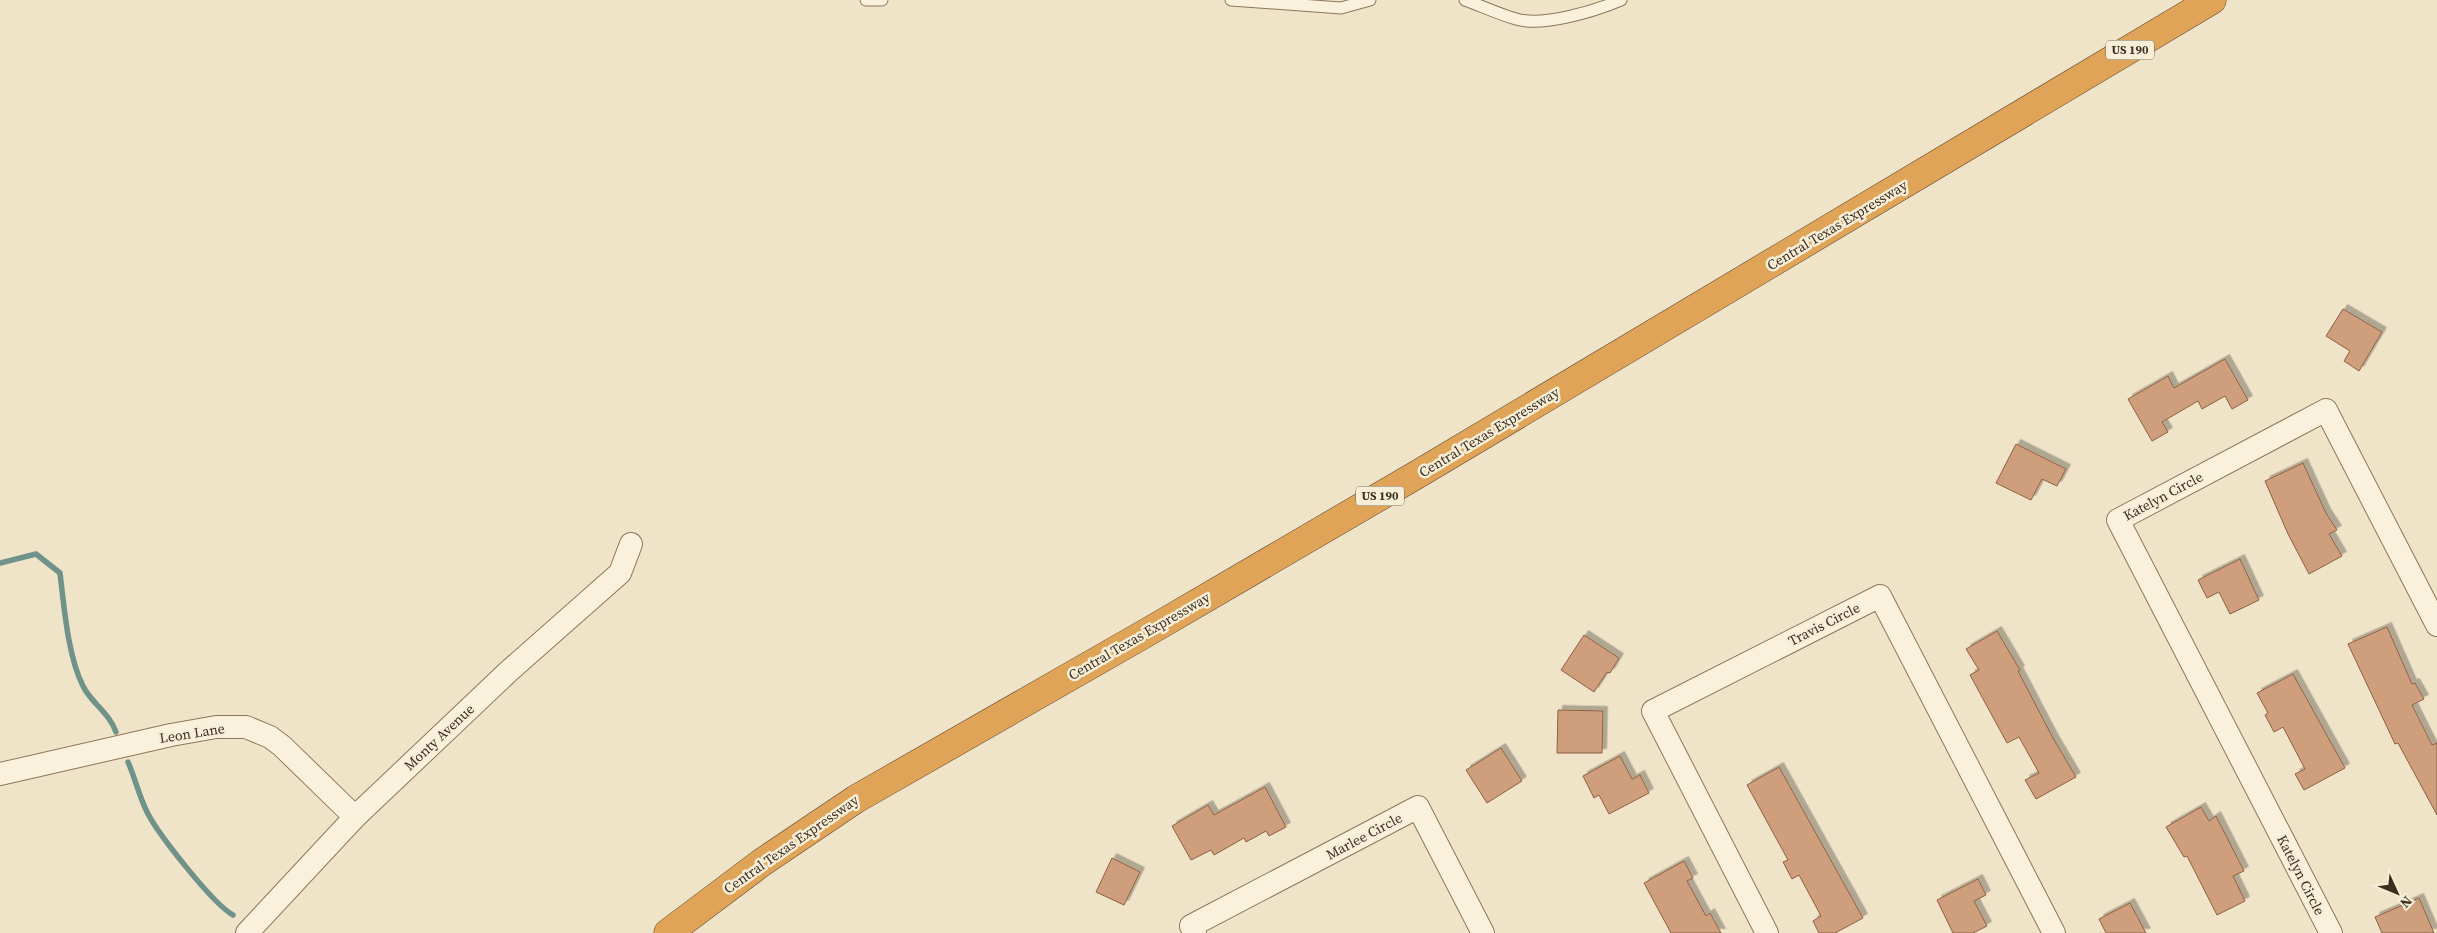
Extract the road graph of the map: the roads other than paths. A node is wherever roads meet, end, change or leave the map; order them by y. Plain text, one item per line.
1 (866, 0) edge
2 (882, 0) edge
3 (1231, 0) edge
4 (1370, 0) edge
5 (1465, 0) edge
6 (1621, 0) edge
7 (2212, 0) edge
8 (631, 544) dead end
9 (2437, 625) edge
10 (0, 774) edge
11 (355, 817) junction
12 (247, 933) edge
13 (668, 933) edge
14 (1195, 933) edge
15 (1483, 933) edge
16 (1767, 933) edge
17 (2054, 933) edge
18 (2331, 933) edge

1 - 2 lane
3 - 4 lane
5 - 6 lane
7 - 13 highway, Central Texas Expressway / US 190
8 - 11 street, Monty Avenue
9 - 18 street, Katelyn Circle
10 - 11 street, Leon Lane
11 - 12 street, Monty Avenue
14 - 15 street, Marlee Circle
16 - 17 street, Travis Circle

